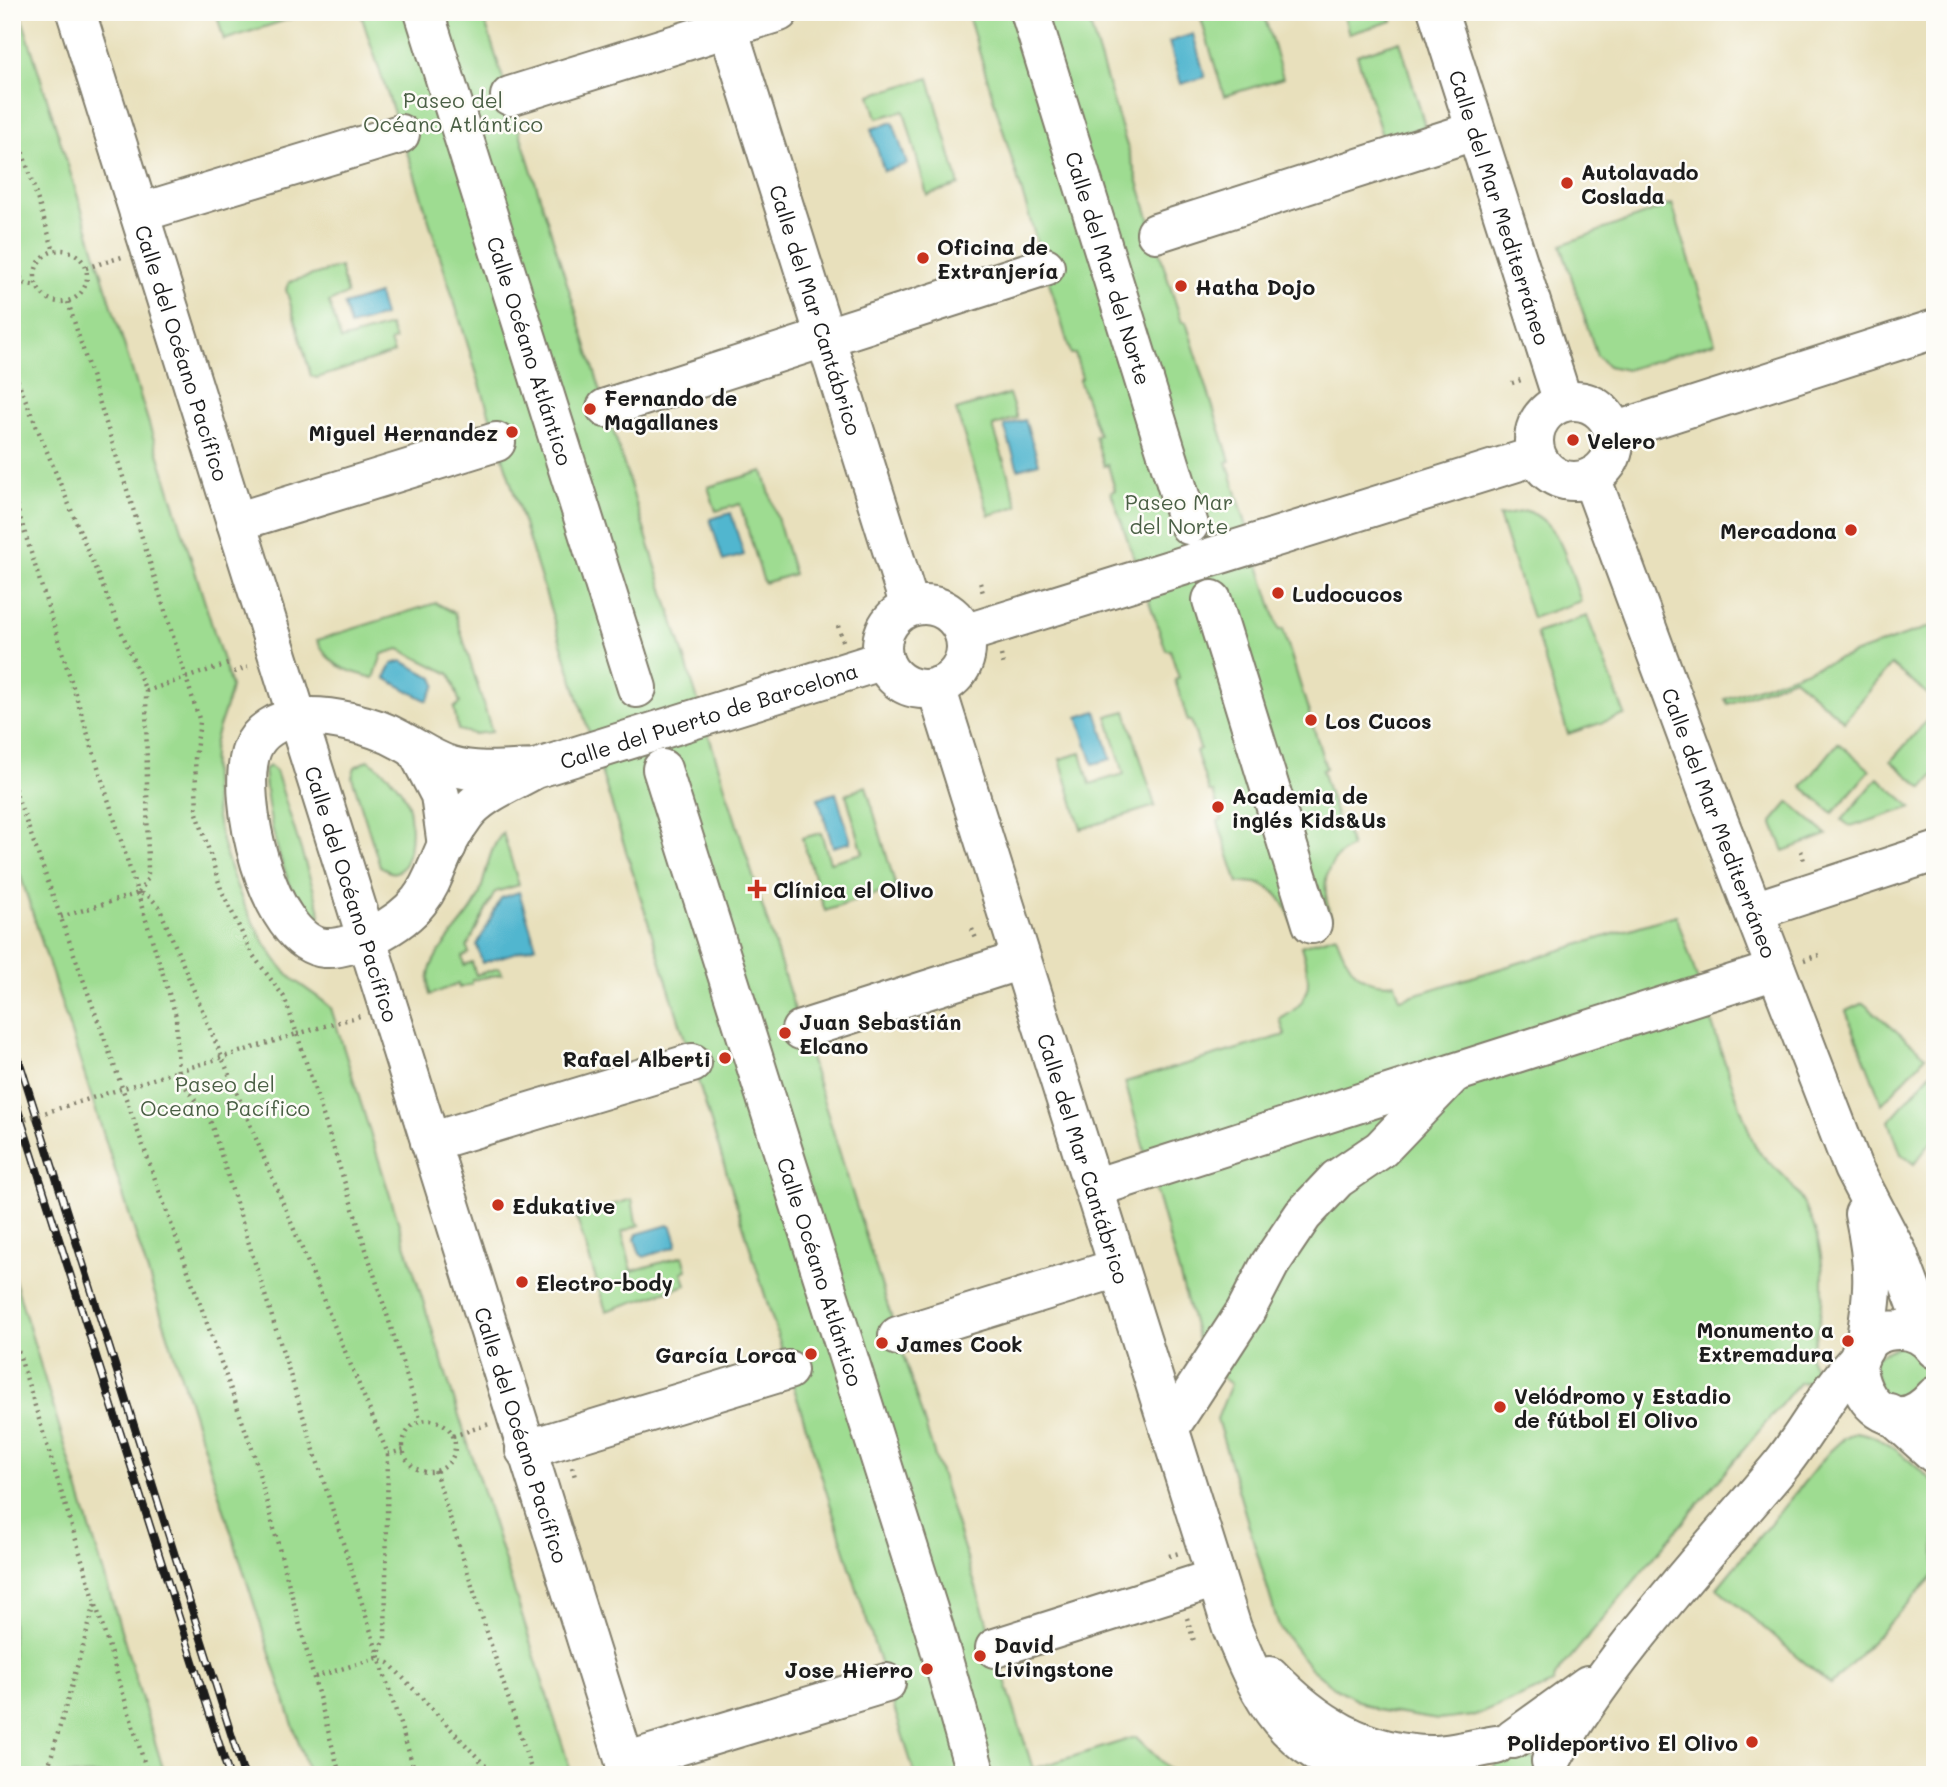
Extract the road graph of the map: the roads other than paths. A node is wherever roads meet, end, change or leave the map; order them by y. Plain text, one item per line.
1 (76, 12) edge
2 (424, 12) edge
3 (779, 12) edge
4 (1030, 12) edge
5 (1438, 12) edge
6 (725, 20) edge
7 (510, 96) dead end
8 (1474, 131) junction
9 (400, 134) dead end
10 (139, 213) junction
11 (1156, 233) dead end
12 (1045, 267) dead end
13 (1935, 329) edge
14 (825, 338) junction
15 (1563, 402) junction
16 (606, 408) dead end
17 (1613, 432) junction
18 (496, 442) dead end
19 (1536, 456) junction
20 (1591, 477) junction
21 (236, 522) junction
22 (1189, 525) dead end
23 (1212, 600) dead end
24 (910, 607) junction
25 (964, 635) junction
26 (884, 660) junction
27 (936, 687) junction
28 (637, 688) dead end
29 (297, 718) junction
30 (417, 751) junction
31 (535, 769) junction
32 (662, 769) dead end
33 (447, 846) junction
34 (1935, 852) edge
35 (1754, 911) junction
36 (1312, 924) dead end
37 (366, 939) junction
38 (1021, 960) junction
39 (1776, 970) junction
40 (801, 1030) dead end
41 (692, 1063) dead end
42 (1454, 1073) junction
43 (430, 1142) junction
44 (1853, 1168) junction
45 (1094, 1188) junction
46 (1118, 1268) junction
47 (898, 1336) dead end
48 (1933, 1346) edge
49 (1862, 1353) junction
50 (788, 1370) dead end
51 (1935, 1396) edge
52 (1882, 1410) junction
53 (1169, 1429) junction
54 (525, 1450) junction
55 (1935, 1454) edge
56 (1786, 1458) junction
57 (1216, 1578) junction
58 (1232, 1628) junction
59 (1633, 1644) junction
60 (995, 1648) dead end
61 (886, 1683) dead end
62 (1495, 1753) edge
63 (1432, 1755) junction
64 (1553, 1768) edge
65 (627, 1769) edge
66 (976, 1775) edge
67 (1367, 1775) edge
68 (1382, 1775) edge

1 - 10 street, Calle del Océano Pacífico
2 - 28 street, Calle Océano Atlántico
3 - 6 street
4 - 22 street, Calle del Mar del Norte
5 - 8 street, Calle del Mar Mediterráneo
6 - 7 street
6 - 14 street, Calle del Mar Cantábrico
8 - 11 street
8 - 15 street, Calle del Mar Mediterráneo
9 - 10 street
10 - 21 street, Calle del Océano Pacífico
12 - 14 street
13 - 17 street
14 - 16 street
14 - 24 street, Calle del Mar Cantábrico
15 - 17 street
15 - 19 street
17 - 20 street
18 - 21 street
19 - 20 street
19 - 25 street
20 - 35 street, Calle del Mar Mediterráneo
21 - 29 street, Calle del Océano Pacífico
23 - 36 street
24 - 25 street
24 - 26 street, Calle del Puerto de Barcelona
25 - 27 street
26 - 27 street, Calle del Puerto de Barcelona
26 - 31 street, Calle del Puerto de Barcelona
27 - 38 street, Calle del Mar Cantábrico
29 - 30 street, Calle del Puerto de Barcelona
29 - 37 street, Calle del Océano Pacífico
29 - 37 street, Calle del Puerto de Barcelona
30 - 31 street, Calle del Puerto de Barcelona
30 - 33 street, Calle del Puerto de Barcelona
31 - 33 street, Calle del Puerto de Barcelona
32 - 66 street, Calle Océano Atlántico
33 - 37 street, Calle del Puerto de Barcelona
34 - 35 street
35 - 39 street, Calle del Mar Mediterráneo
37 - 43 street, Calle del Océano Pacífico
38 - 40 street
38 - 45 street, Calle del Mar Cantábrico
39 - 42 street
39 - 44 street, Calle del Mar Mediterráneo
41 - 43 street
42 - 45 street
42 - 53 street
43 - 54 street, Calle del Océano Pacífico
44 - 48 street, Calle del Mar Mediterráneo
44 - 49 street, Calle del Mar Mediterráneo
45 - 46 street, Calle del Mar Cantábrico
46 - 47 street
46 - 53 street, Calle del Mar Cantábrico
48 - 49 street
49 - 52 street, Calle del Mar Mediterráneo
49 - 56 street
50 - 54 street
51 - 52 street
52 - 55 street
52 - 56 street
53 - 57 street, Calle del Mar Cantábrico
54 - 65 street, Calle del Océano Pacífico
56 - 59 street
57 - 58 street, Calle del Mar Cantábrico
57 - 60 street
58 - 63 street, Calle del Mar Cantábrico
58 - 67 street, Calle del Mar Cantábrico
59 - 62 street
59 - 64 street
61 - 65 street
62 - 63 street, Calle del Mar Cantábrico
62 - 64 street
63 - 68 street, Calle del Mar Cantábrico

